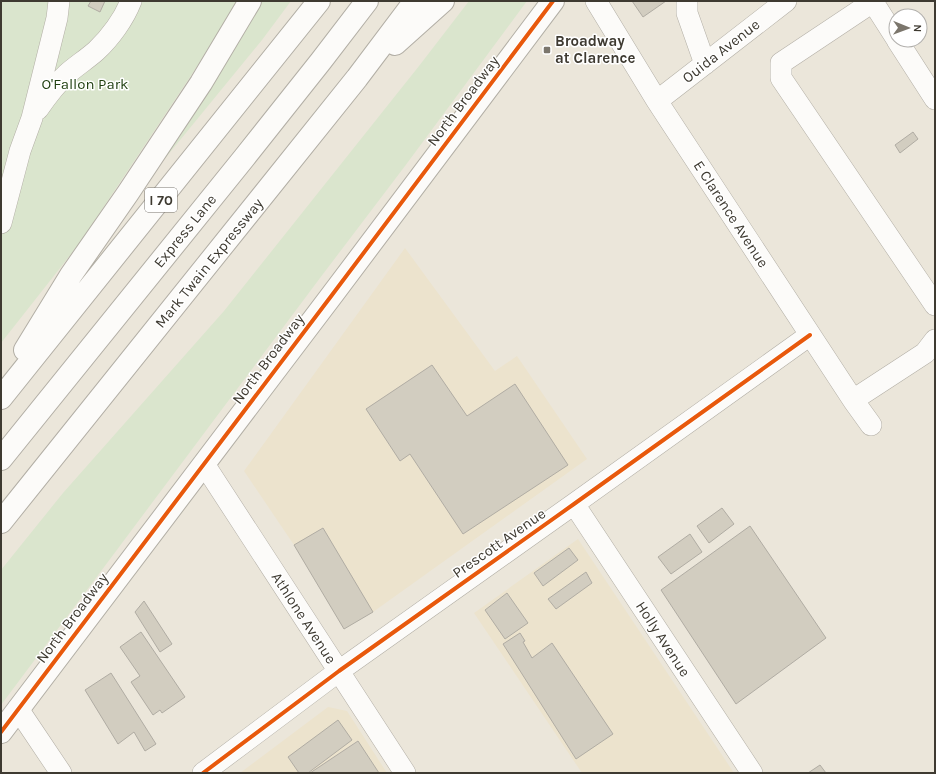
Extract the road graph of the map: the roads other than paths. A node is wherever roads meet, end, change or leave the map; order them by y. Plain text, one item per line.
1 (58, 1) edge
2 (131, 1) edge
3 (250, 1) edge
4 (319, 1) edge
5 (367, 1) edge
6 (415, 1) edge
7 (443, 1) edge
8 (553, 1) edge
9 (596, 1) edge
10 (687, 1) edge
11 (786, 1) edge
12 (873, 1) edge
13 (888, 25) edge
14 (903, 48) edge
15 (705, 64) junction
16 (357, 78) junction
17 (935, 99) edge
18 (657, 101) junction
19 (32, 118) junction
20 (1, 223) edge
21 (935, 305) edge
22 (810, 335) junction
23 (935, 340) edge
24 (1, 390) edge
25 (1, 398) edge
26 (853, 400) junction
27 (871, 425) dead end
28 (1, 459) edge
29 (204, 464) junction
30 (574, 504) junction
31 (1, 522) edge
32 (339, 671) junction
33 (18, 709) junction
34 (1, 732) edge
35 (61, 773) edge
36 (203, 773) edge
37 (405, 773) edge
38 (752, 773) edge

1 - 19 street
2 - 19 street
3 - 24 main road
4 - 25 main road, I 70
5 - 28 main road, Express Lane
6 - 16 main road, Mark Twain Expressway
7 - 16 main road
8 - 29 main road, North Broadway
9 - 18 street, E Clarence Avenue
10 - 15 street
11 - 15 street, Ouida Avenue
12 - 13 street
12 - 21 street
14 - 17 street
15 - 18 street, Ouida Avenue
16 - 31 main road, Mark Twain Expressway
18 - 22 street, E Clarence Avenue
19 - 20 street
22 - 26 street, E Clarence Avenue
22 - 30 street, Prescott Avenue
23 - 26 street
26 - 27 street, E Clarence Avenue
29 - 32 street, Athlone Avenue
29 - 33 main road, North Broadway
30 - 32 street, Prescott Avenue
30 - 38 street, Holly Avenue
32 - 36 street, Prescott Avenue
32 - 37 street, Athlone Avenue
33 - 34 main road, North Broadway
33 - 35 street

